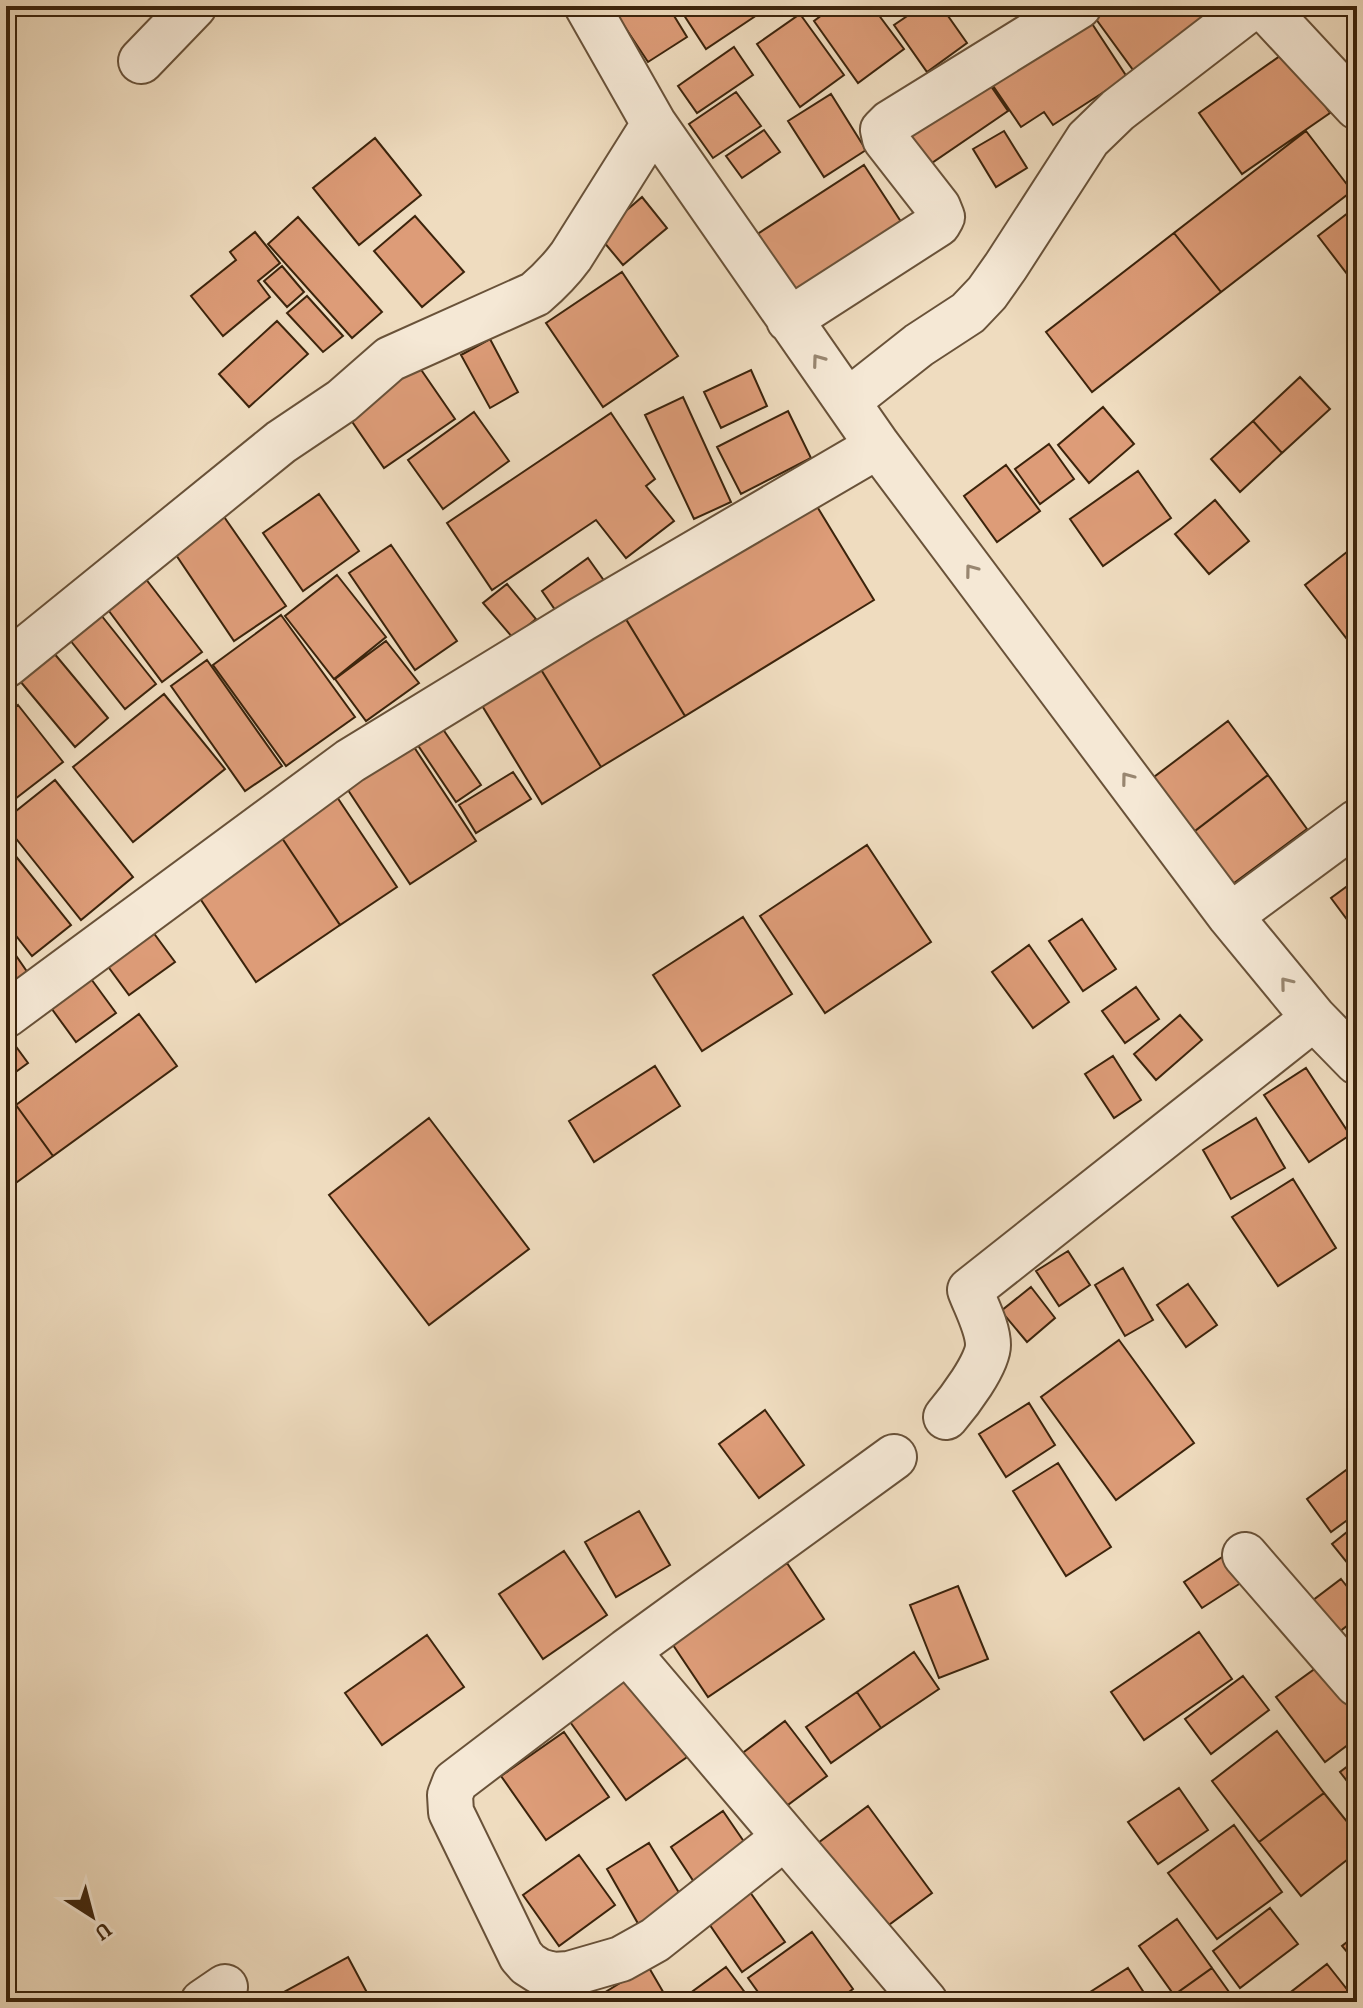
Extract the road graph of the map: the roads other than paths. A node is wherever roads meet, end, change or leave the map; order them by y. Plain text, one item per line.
1 (194, 6) edge
2 (587, 6) edge
3 (1079, 6) edge
4 (1265, 8) edge
5 (141, 61) dead end
6 (1357, 107) edge
7 (654, 124) junction
8 (789, 320) junction
9 (848, 401) junction
10 (878, 446) junction
11 (6, 665) edge
12 (1357, 822) edge
13 (1230, 916) junction
14 (6, 1015) edge
15 (1314, 1018) junction
16 (1357, 1062) edge
17 (946, 1417) dead end
18 (894, 1457) dead end
19 (1245, 1555) dead end
20 (627, 1651) junction
21 (1357, 1684) edge
22 (785, 1837) junction
23 (925, 2002) edge

1 - 5 street
2 - 7 street
3 - 8 street
4 - 6 street
4 - 9 street
7 - 8 street
7 - 11 street
9 -> 8 street
9 - 10 street
13 -> 10 street
10 - 14 street
12 - 13 street
15 -> 13 street
15 - 16 street
15 - 17 street
18 - 20 street
19 - 21 street
20 - 22 street
20 - 22 street
22 - 23 street

